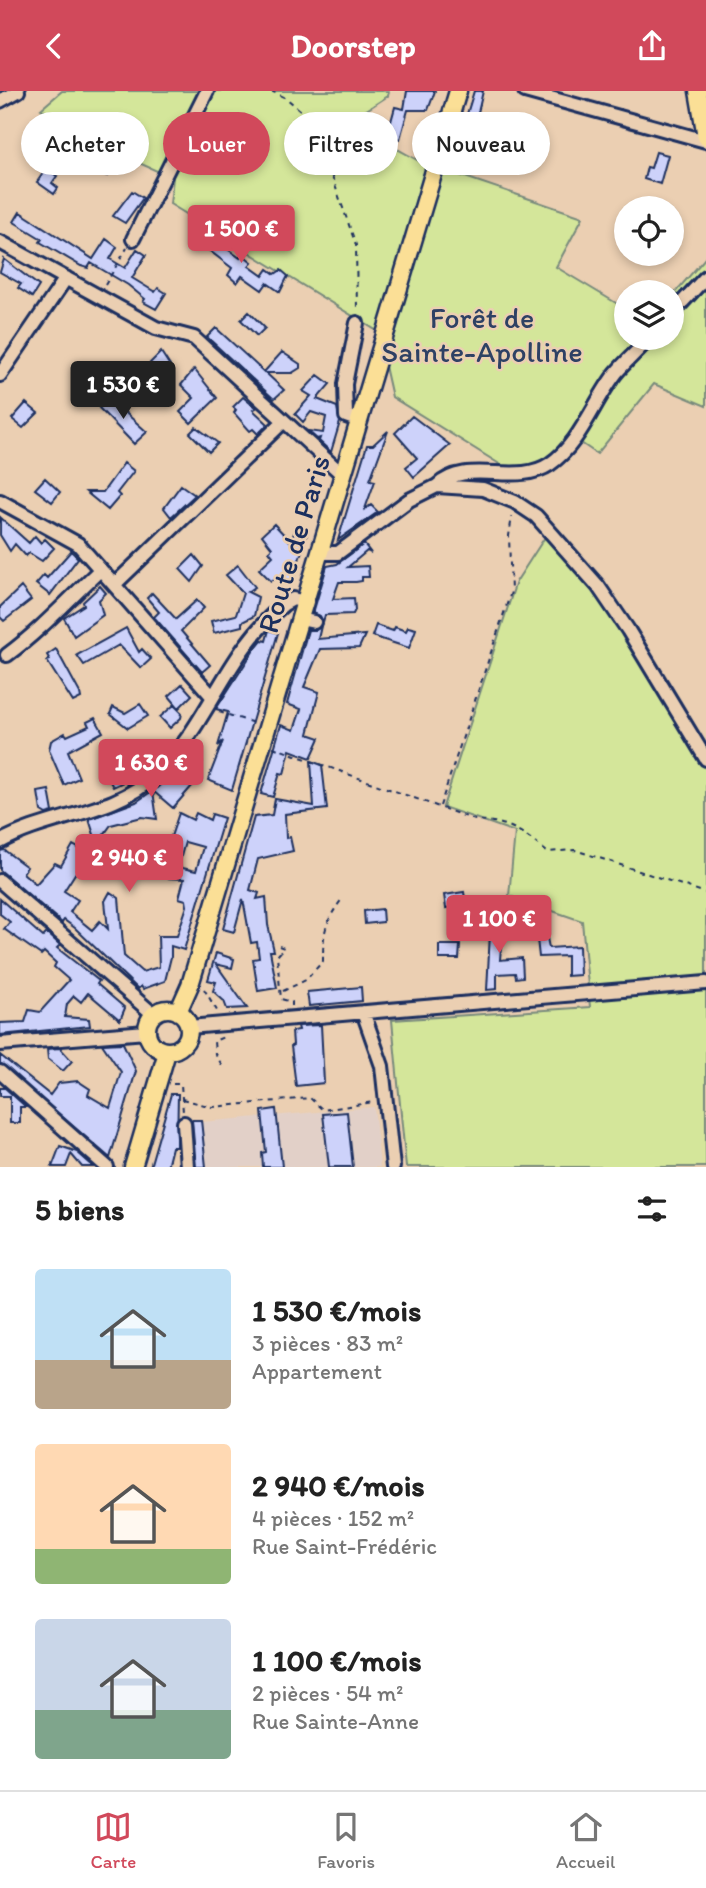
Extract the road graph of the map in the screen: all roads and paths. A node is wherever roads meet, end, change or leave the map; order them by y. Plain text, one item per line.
1 (18, 91) edge
2 (207, 91) edge
3 (271, 91) edge
4 (458, 91) edge
5 (525, 91) edge
6 (698, 91) edge
7 (0, 100) edge
8 (706, 139) edge
9 (133, 239) joint
10 (0, 242) edge
11 (706, 277) edge
12 (66, 278) junction
13 (99, 295) junction
14 (684, 300) edge
15 (357, 323) joint
16 (638, 350) edge
17 (0, 375) edge
18 (284, 421) junction
19 (360, 421) junction
20 (344, 476) junction
21 (437, 486) junction
22 (0, 501) edge
23 (515, 502) junction
24 (321, 553) junction
25 (100, 570) junction
26 (114, 585) junction
27 (305, 602) junction
28 (6, 655) dead end
29 (208, 701) junction
30 (256, 724) dead end
31 (262, 743) junction
32 (706, 759) edge
33 (440, 807) junction
34 (0, 842) edge
35 (0, 881) edge
36 (706, 893) edge
37 (342, 899) dead end
38 (279, 946) dead end
39 (706, 983) edge
40 (201, 986) dead end
41 (283, 991) junction
42 (178, 1012) junction
43 (363, 1012) junction
44 (153, 1014) junction
45 (220, 1016) dead end
46 (293, 1019) junction
47 (189, 1027) junction
48 (223, 1031) dead end
49 (146, 1032) junction
50 (0, 1044) edge
51 (167, 1052) junction
52 (222, 1065) dead end
53 (0, 1072) edge
54 (170, 1084) dead end
55 (182, 1099) junction
56 (386, 1101) junction
57 (184, 1123) joint
58 (107, 1167) edge
59 (133, 1167) edge
60 (187, 1167) edge
61 (393, 1167) edge

1 - 7 street
2 - 9 street
3 - 15 path
4 - 19 main road, Route de Paris
5 - 8 street
6 - 8 main road
9 - 13 path
10 - 12 street
11 - 14 street
12 - 13 street
12 - 17 street
13 - 18 street
15 - 19 street
16 - 21 street
18 - 20 street
18 - 26 street
19 - 20 main road, Route de Paris
20 - 24 main road, Route de Paris
21 - 23 street
21 - 24 street
22 - 25 street
23 - 32 street
23 - 33 path
24 - 27 main road, Route de Paris
25 - 26 street
25 - 28 street
26 - 29 street
27 - 29 street
27 - 31 main road, Route de Paris
29 - 30 path
29 - 34 street
31 - 33 path
31 - 42 main road, Route de Paris
33 - 36 path
35 - 44 street
37 - 41 path
38 - 41 path
39 - 43 street
40 - 45 path
41 - 46 path
42 - 44 main road
42 - 47 main road
43 - 46 street
43 - 56 street
44 - 49 main road
46 - 47 street
47 - 51 main road
48 - 52 path
49 - 50 street
49 - 51 main road
51 - 59 main road
53 - 58 street
54 - 55 path
55 - 56 path
55 - 57 path
56 - 61 street
57 - 60 street

